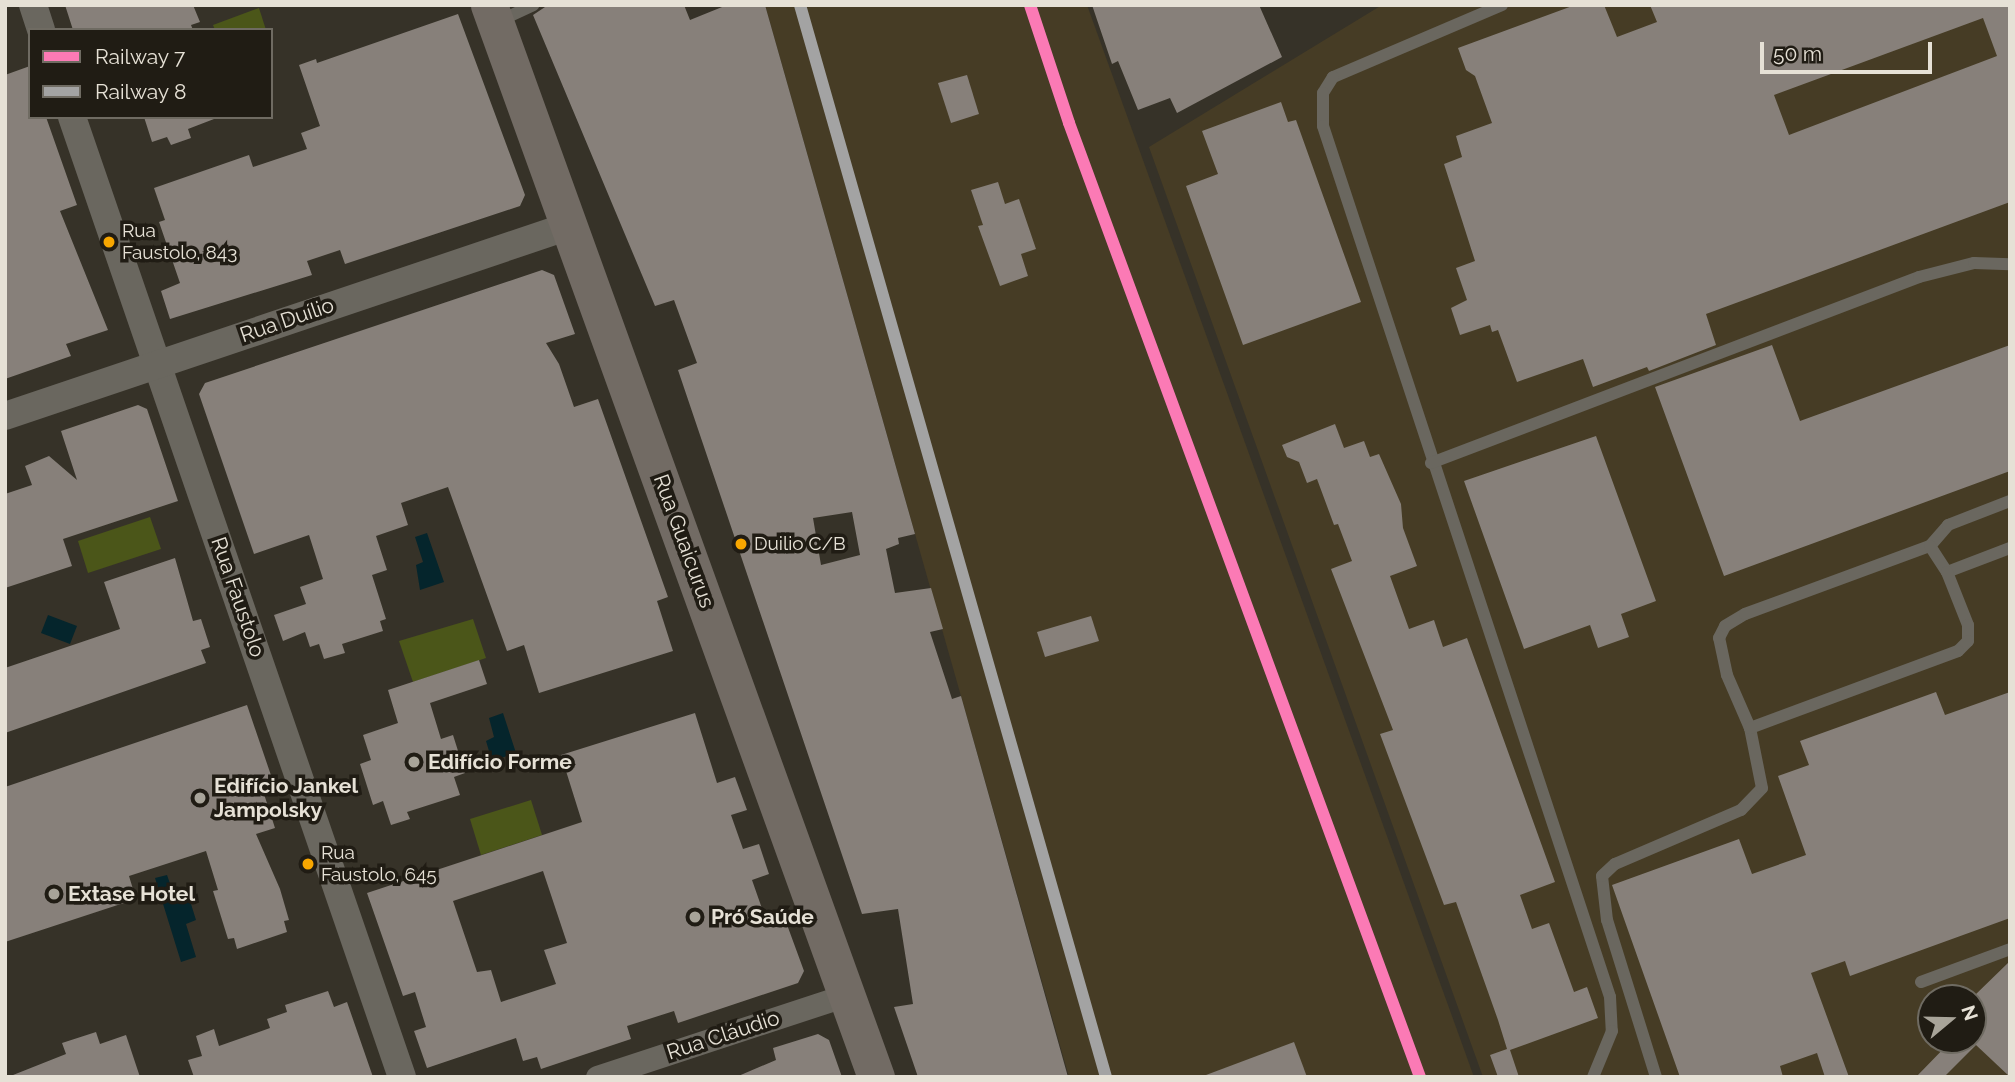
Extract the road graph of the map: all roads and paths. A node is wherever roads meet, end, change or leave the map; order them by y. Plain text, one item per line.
1 (33, 5) edge
2 (533, 5) edge
3 (1502, 5) edge
4 (492, 14) edge
5 (40, 28) edge
6 (73, 119) edge
7 (569, 226) junction
8 (2010, 264) edge
9 (158, 364) junction
10 (5, 416) edge
11 (1431, 463) junction
12 (2010, 501) edge
13 (1930, 546) junction
14 (2010, 548) edge
15 (1947, 572) junction
16 (1749, 728) junction
17 (2010, 949) edge
18 (1921, 982) dead end
19 (849, 993) junction
20 (402, 1077) edge
21 (597, 1077) edge
22 (876, 1077) edge
23 (1593, 1077) edge
24 (1656, 1077) edge

1 - 5 street
2 - 4 lane
3 - 11 lane
4 - 7 main road, Rua Guaicurus
6 - 9 street, Rua Faustolo
7 - 9 street, Rua Duílio
7 - 19 main road, Rua Guaicurus
8 - 11 lane
9 - 10 street, Rua Duílio
9 - 20 street, Rua Faustolo
11 - 23 lane
12 - 13 lane
13 - 15 lane
13 - 16 lane
14 - 15 lane
15 - 16 lane
16 - 24 lane
17 - 18 lane
19 - 21 street, Rua Cláudio
19 - 22 main road, Rua Guaicurus

